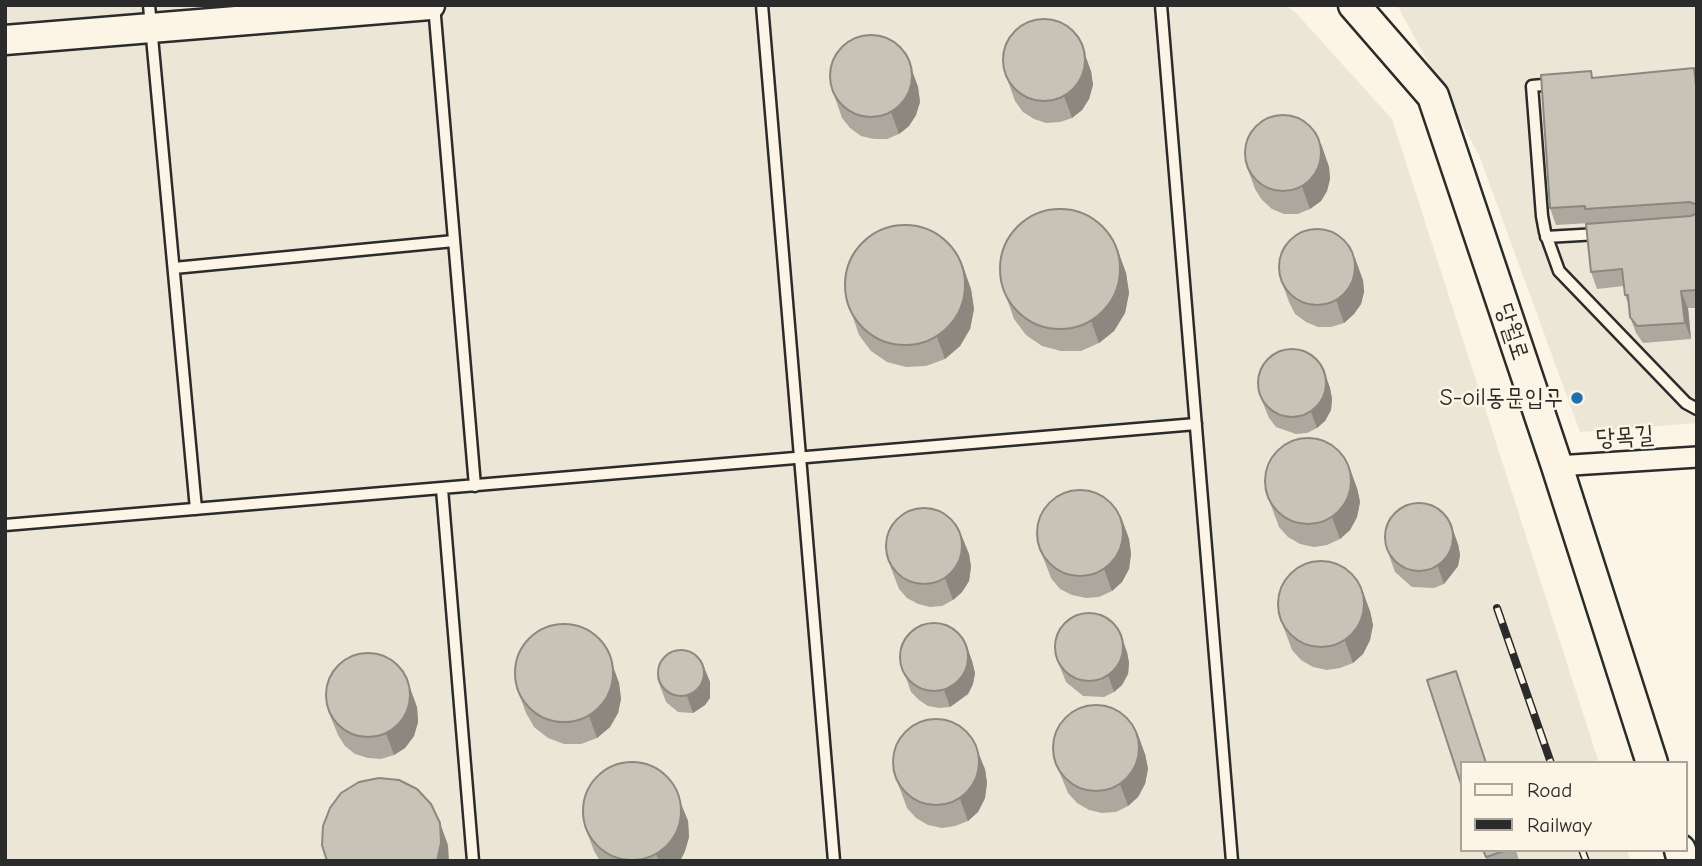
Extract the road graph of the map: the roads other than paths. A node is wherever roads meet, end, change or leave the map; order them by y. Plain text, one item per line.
1 (432, 5) edge
2 (762, 5) edge
3 (1161, 5) edge
4 (1354, 5) edge
5 (150, 16) edge
6 (5, 40) edge
7 (1559, 84) edge
8 (1615, 232) edge
9 (1546, 237) junction
10 (454, 241) junction
11 (174, 268) junction
12 (1697, 409) edge
13 (1196, 424) junction
14 (1697, 457) edge
15 (801, 458) junction
16 (1557, 466) junction
17 (475, 486) junction
18 (442, 489) junction
19 (196, 509) junction
20 (5, 525) edge
21 (1651, 761) edge
22 (473, 861) edge
23 (834, 861) edge
24 (1232, 861) edge

1 - 5 main road
1 - 10 lane
2 - 15 lane
3 - 13 lane
4 - 16 main road, 당월로
5 - 6 main road
5 - 11 lane
7 - 9 lane
8 - 9 lane
9 - 12 lane
10 - 11 lane
10 - 17 lane
11 - 19 lane
13 - 15 lane
13 - 24 lane
14 - 16 street, 당목길
15 - 17 lane
15 - 23 lane
16 - 21 main road, 당월로
17 - 18 lane
18 - 19 lane
18 - 22 lane
19 - 20 lane

